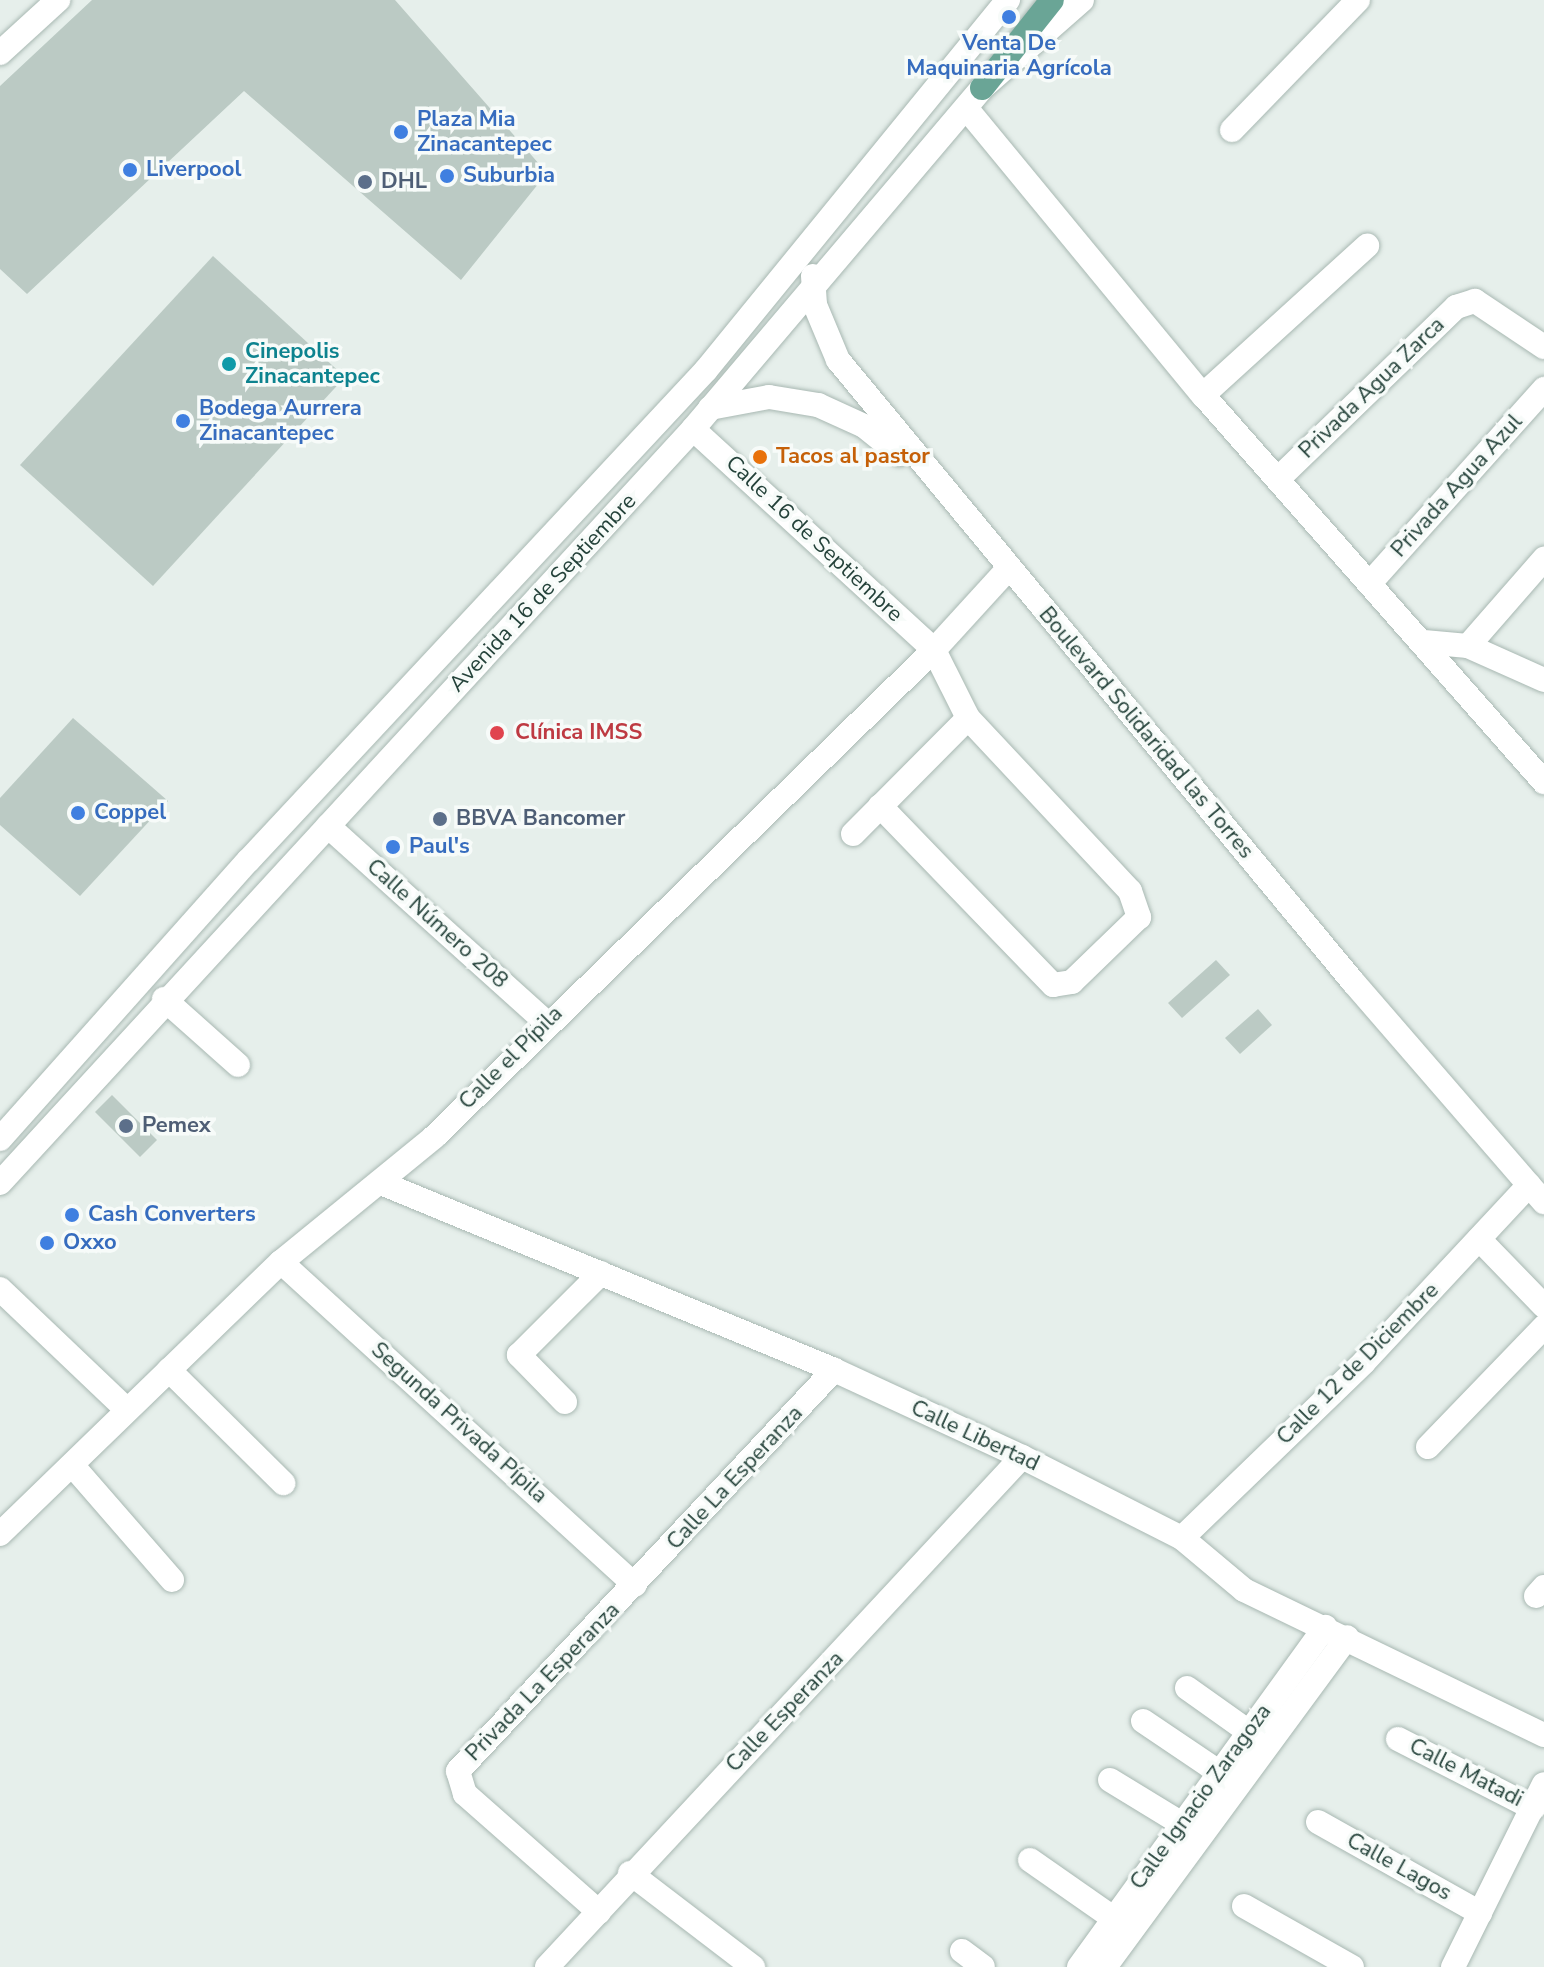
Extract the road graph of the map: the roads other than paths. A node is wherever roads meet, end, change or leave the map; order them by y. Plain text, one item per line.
1 (58, 0) edge
2 (1008, 0) edge
3 (1052, 0) edge
4 (1082, 0) edge
5 (1358, 0) edge
6 (0, 53) edge
7 (982, 88) junction
8 (966, 108) junction
9 (1232, 130) dead end
10 (814, 234) junction
11 (1367, 246) dead end
12 (814, 285) junction
13 (1544, 347) edge
14 (1544, 389) edge
15 (1203, 395) junction
16 (710, 408) junction
17 (693, 429) junction
18 (1278, 479) junction
19 (948, 497) junction
20 (1544, 559) edge
21 (1009, 568) junction
22 (1370, 583) junction
23 (1424, 642) junction
24 (1468, 646) junction
25 (934, 650) junction
26 (1543, 677) edge
27 (968, 718) junction
28 (1544, 782) edge
29 (880, 806) junction
30 (328, 826) junction
31 (853, 834) dead end
32 (164, 999) junction
33 (546, 1022) junction
34 (238, 1065) dead end
35 (0, 1139) edge
36 (0, 1183) edge
37 (381, 1183) junction
38 (1536, 1194) edge
39 (1479, 1239) junction
40 (281, 1262) junction
41 (601, 1273) junction
42 (0, 1289) edge
43 (1544, 1306) edge
44 (1544, 1327) edge
45 (169, 1370) junction
46 (834, 1370) junction
47 (565, 1402) dead end
48 (127, 1410) junction
49 (1428, 1447) dead end
50 (1022, 1457) junction
51 (73, 1466) junction
52 (283, 1483) dead end
53 (0, 1534) edge
54 (1182, 1538) junction
55 (172, 1580) dead end
56 (635, 1585) junction
57 (1336, 1632) junction
58 (1288, 1677) junction
59 (1187, 1688) dead end
60 (1309, 1691) junction
61 (1143, 1721) dead end
62 (1249, 1732) junction
63 (1544, 1735) edge
64 (1398, 1739) dead end
65 (1220, 1773) junction
66 (1110, 1780) dead end
67 (1544, 1784) edge
68 (1533, 1808) junction
69 (1318, 1822) dead end
70 (1182, 1824) junction
71 (1030, 1860) dead end
72 (630, 1873) junction
73 (1244, 1906) dead end
74 (599, 1912) junction
75 (1480, 1913) junction
76 (1122, 1925) junction
77 (962, 1951) dead end
78 (547, 1967) edge
79 (753, 1967) edge
80 (983, 1967) edge
81 (1079, 1967) edge
82 (1105, 1967) edge
83 (1352, 1967) edge
84 (1453, 1967) edge

1 - 6 street
2 - 10 street, Avenida 16 de Septiembre
3 - 7 main road
4 - 7 street, Avenida 16 de Septiembre
5 - 9 street
7 - 8 street, Avenida 16 de Septiembre
8 - 12 street, Avenida 16 de Septiembre
8 - 15 street
10 - 12 street, Boulevard Solidaridad las Torres
10 - 35 street, Avenida 16 de Septiembre
11 - 15 street
12 - 16 street, Avenida 16 de Septiembre
12 - 19 street, Boulevard Solidaridad las Torres
13 - 18 street, Privada Agua Zarca
14 - 22 street, Privada Agua Azul
15 - 18 street
16 - 17 street, Avenida 16 de Septiembre
16 - 19 street
17 - 25 street, Calle 16 de Septiembre
17 - 30 street, Avenida 16 de Septiembre
18 - 22 street
19 - 21 street, Boulevard Solidaridad las Torres
20 - 24 street
21 - 25 street, Calle el Pípila
21 - 38 street, Boulevard Solidaridad las Torres
22 - 23 street
23 - 24 street
23 - 28 street
24 - 26 street
25 - 27 street
25 - 33 street, Calle el Pípila
27 - 29 street
27 - 29 street
29 - 31 street
30 - 32 street, Avenida 16 de Septiembre
30 - 33 street, Calle Número 208
32 - 34 street
32 - 36 street, Avenida 16 de Septiembre
33 - 37 street, Calle el Pípila
37 - 40 street, Calle el Pípila
37 - 41 street, Calle Libertad
38 - 39 street, Calle 12 de Diciembre
39 - 43 street
39 - 54 street, Calle 12 de Diciembre
40 - 45 street, Calle el Pípila
40 - 56 street, Segunda Privada Pípila
41 - 46 street, Calle Libertad
41 - 47 street
42 - 48 street
44 - 49 street
45 - 48 street, Calle el Pípila
45 - 52 street
46 - 50 street, Calle Libertad
46 - 56 street, Calle La Esperanza
48 - 51 street, Calle el Pípila
50 - 54 street, Calle Libertad
50 - 72 street, Calle Esperanza
51 - 53 street, Calle el Pípila
51 - 55 street
54 - 57 street, Calle Libertad
56 - 74 street, Privada La Esperanza
57 - 58 street, Calle Ignacio Zaragoza
57 - 60 street, Calle Ignacio Zaragoza
57 - 63 street, Calle Libertad
58 - 60 street
58 - 62 street, Calle Ignacio Zaragoza
59 - 62 street
60 - 76 street, Calle Ignacio Zaragoza
61 - 65 street
62 - 65 street, Calle Ignacio Zaragoza
64 - 68 street, Calle Matadi
65 - 70 street, Calle Ignacio Zaragoza
66 - 70 street
67 - 68 street
68 - 75 street
69 - 75 street, Calle Lagos
70 - 76 street, Calle Ignacio Zaragoza
71 - 76 street
72 - 74 street, Calle Esperanza
72 - 79 street
73 - 83 street
74 - 78 street, Calle Esperanza
75 - 84 street
76 - 81 street, Calle Ignacio Zaragoza
76 - 82 street, Calle Ignacio Zaragoza
77 - 80 street

